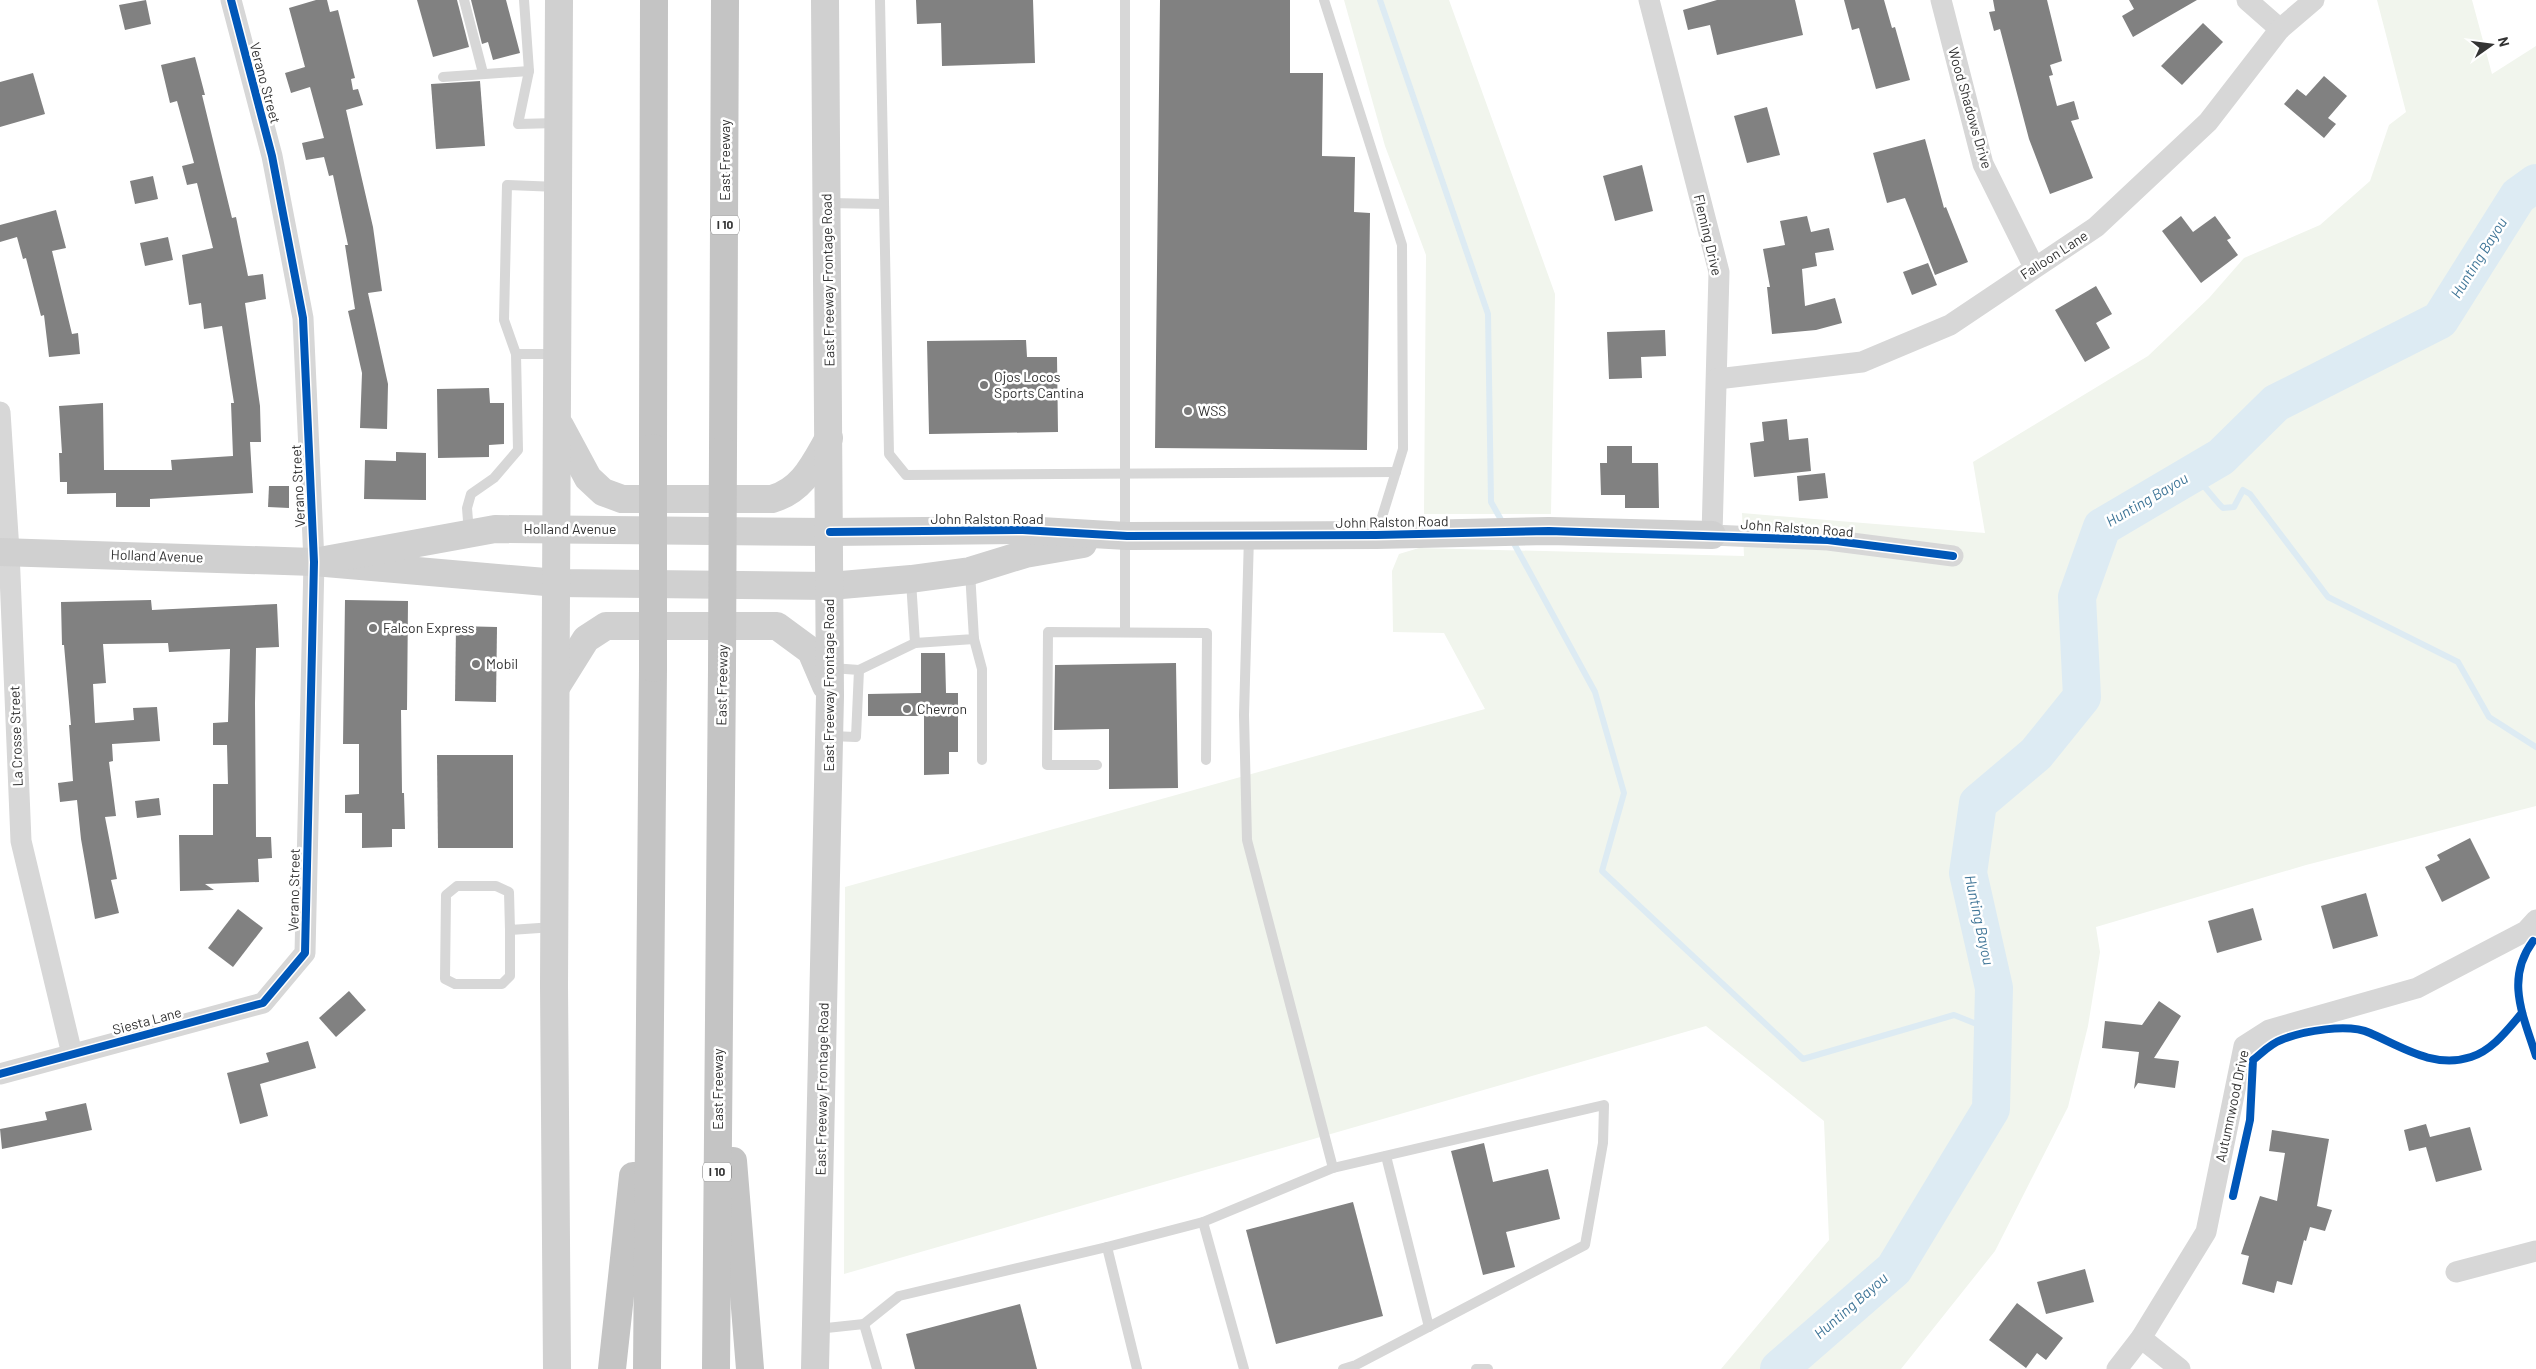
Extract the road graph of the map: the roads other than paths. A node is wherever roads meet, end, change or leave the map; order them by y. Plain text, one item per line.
1 (231, 0) edge
2 (464, 0) edge
3 (524, 0) edge
4 (559, 0) edge
5 (654, 0) edge
6 (725, 0) edge
7 (825, 0) edge
8 (880, 0) edge
9 (1125, 0) edge
10 (1324, 0) edge
11 (1649, 0) edge
12 (1941, 0) edge
13 (2247, 0) edge
14 (2314, 0) edge
15 (2280, 29) junction
16 (529, 71) junction
17 (483, 74) junction
18 (443, 77) dead end
19 (559, 123) junction
20 (558, 187) junction
21 (827, 203) junction
22 (884, 204) junction
23 (2034, 267) junction
24 (516, 354) junction
25 (557, 354) junction
26 (1717, 379) junction
27 (0, 412) edge
28 (558, 422) junction
29 (830, 436) junction
30 (1396, 472) junction
31 (1125, 474) junction
32 (557, 528) junction
33 (830, 532) junction
34 (469, 534) junction
35 (1376, 535) junction
36 (1712, 535) junction
37 (1126, 536) junction
38 (1249, 536) junction
39 (4, 552) edge
40 (1953, 556) dead end
41 (314, 562) junction
42 (970, 571) junction
43 (911, 579) junction
44 (557, 583) junction
45 (830, 586) junction
46 (1125, 631) junction
47 (974, 639) junction
48 (915, 643) junction
49 (824, 668) junction
50 (859, 670) junction
51 (556, 687) junction
52 (830, 736) junction
53 (982, 760) dead end
54 (1206, 760) dead end
55 (1097, 765) dead end
56 (555, 927) junction
57 (510, 930) junction
58 (2533, 932) edge
59 (288, 973) joint
60 (718, 975) junction
61 (650, 1028) junction
62 (72, 1054) junction
63 (0, 1074) edge
64 (1386, 1156) junction
65 (1333, 1168) junction
66 (1203, 1222) junction
67 (1107, 1246) junction
68 (2536, 1251) edge
69 (2456, 1272) dead end
70 (864, 1324) junction
71 (1429, 1327) junction
72 (816, 1330) junction
73 (2141, 1338) junction
74 (558, 1369) edge
75 (612, 1369) edge
76 (647, 1369) edge
77 (716, 1369) edge
78 (750, 1369) edge
79 (815, 1369) edge
80 (877, 1369) edge
81 (1137, 1369) edge
82 (1244, 1369) edge
83 (1343, 1369) edge
84 (1476, 1369) edge
85 (1488, 1369) edge
86 (2117, 1369) edge
87 (2180, 1369) edge

1 - 41 street, Verano Street
2 - 17 lane
3 - 16 lane
4 - 19 main road
5 - 61 highway, bridge
6 - 60 highway, East Freeway / I 10, bridge
7 - 21 main road, East Freeway Frontage Road
8 - 22 lane
9 - 31 lane
10 - 30 lane
11 - 26 street, Fleming Drive
12 - 23 street, Wood Shadows Drive
13 - 15 street
14 - 15 street, Falloon Lane
15 - 23 street, Falloon Lane
16 - 17 lane
16 - 19 lane
17 - 18 lane
19 - 20 main road
20 - 24 lane
20 - 25 main road
21 - 22 lane
21 - 29 main road, East Freeway Frontage Road
22 - 31 lane
23 - 26 street, Falloon Lane
24 - 25 lane
24 - 34 lane
25 - 28 main road
26 - 36 street, Fleming Drive
27 - 39 street, La Crosse Street
28 - 29 main road
28 - 32 main road
29 - 33 main road, East Freeway Frontage Road
30 - 31 lane
30 - 35 lane
31 - 37 lane
32 - 33 main road, Holland Avenue
32 - 34 main road, Holland Avenue
32 - 44 main road
33 - 37 main road, John Ralston Road
33 - 45 main road, East Freeway Frontage Road
34 - 41 main road, Holland Avenue
35 - 36 main road, John Ralston Road
35 - 38 main road, John Ralston Road
36 - 40 street, John Ralston Road
37 - 38 main road, John Ralston Road
37 - 42 main road, John Ralston Road
37 - 46 lane
38 - 65 lane
39 - 41 main road, Holland Avenue
39 - 62 street, La Crosse Street
41 - 44 main road, Holland Avenue
41 - 59 street, Verano Street
42 - 43 main road, John Ralston Road
42 - 47 lane
43 - 45 main road, John Ralston Road
43 - 48 lane
44 - 45 main road, John Ralston Road
44 - 51 main road
45 - 49 main road, East Freeway Frontage Road
46 - 54 lane
46 - 55 lane
47 - 48 lane
47 - 53 lane
48 - 50 lane
49 - 50 lane
49 - 51 main road
49 - 52 main road, East Freeway Frontage Road
50 - 52 lane
51 - 56 main road
52 - 72 main road, East Freeway Frontage Road
56 - 57 lane
56 - 74 main road
57 - 57 lane
58 - 73 street, Autumnwood Drive
59 - 62 street, Siesta Lane
60 - 77 highway, East Freeway / I 10
60 - 78 highway
61 - 75 highway
61 - 76 highway
62 - 63 street, Siesta Lane
64 - 65 lane
64 - 71 lane
64 - 71 lane
65 - 66 lane
66 - 67 lane
66 - 82 lane
67 - 70 lane
67 - 81 lane
68 - 69 street
70 - 72 lane
70 - 80 lane
71 - 83 lane
72 - 79 main road, East Freeway Frontage Road
73 - 86 street, Autumnwood Drive
73 - 87 street
84 - 85 lane

